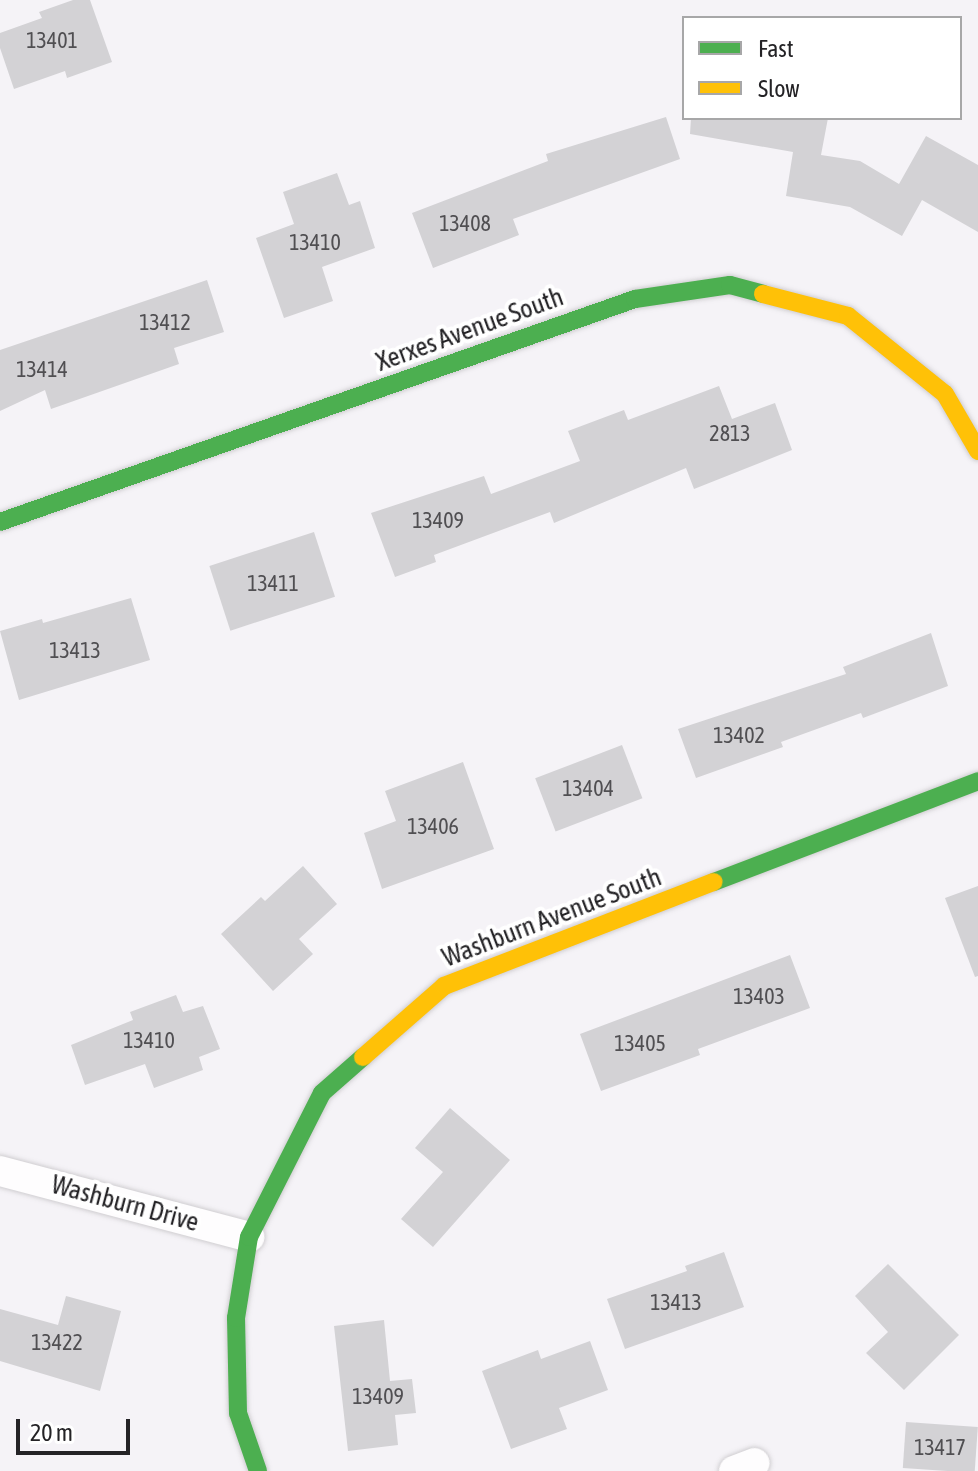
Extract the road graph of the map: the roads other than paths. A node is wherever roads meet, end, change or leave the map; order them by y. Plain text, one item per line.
1 (978, 451) edge
2 (0, 522) edge
3 (978, 781) edge
4 (0, 1171) edge
5 (249, 1237) junction
6 (258, 1471) edge

1 - 2 street, Xerxes Avenue South
3 - 5 street, Washburn Avenue South
4 - 5 street, Washburn Drive
5 - 6 street, Washburn Avenue South

